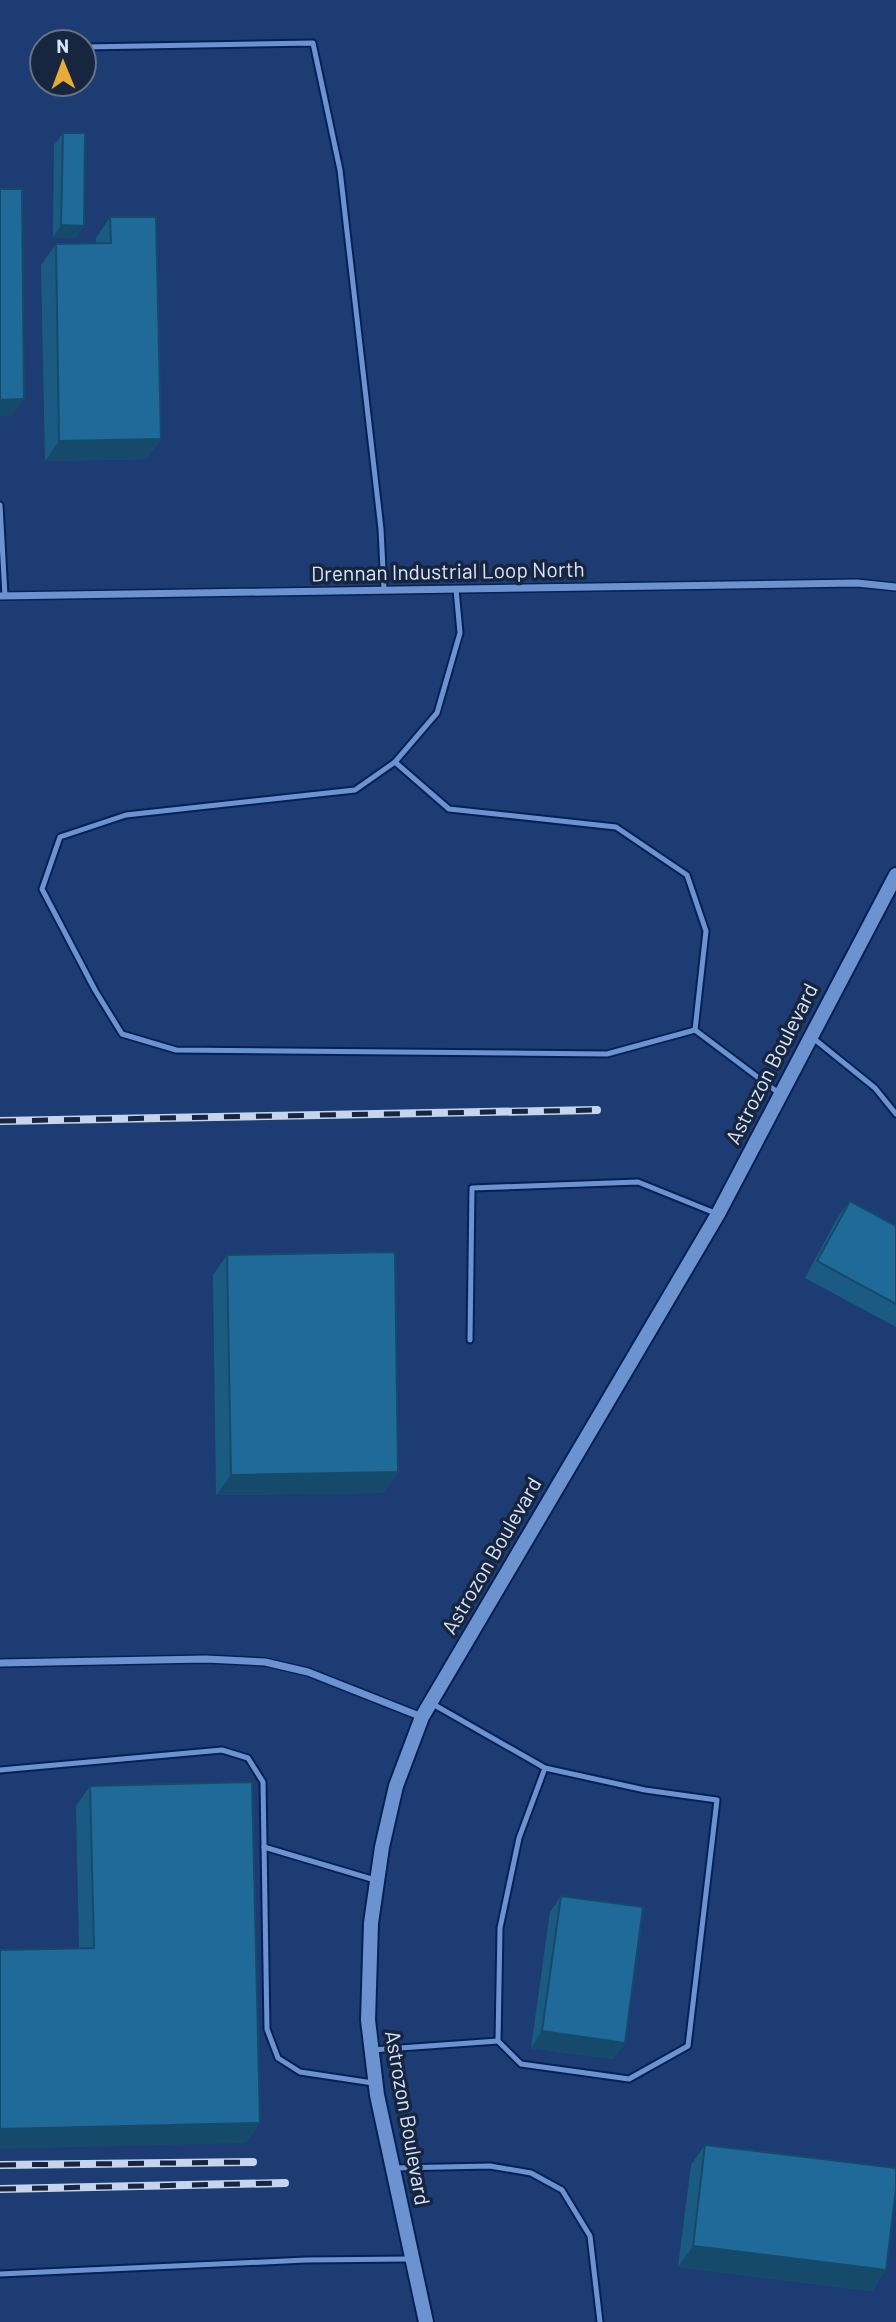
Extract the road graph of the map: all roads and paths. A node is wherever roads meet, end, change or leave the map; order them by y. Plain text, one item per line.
1 (98, 47) edge
2 (0, 505) edge
3 (896, 587) edge
4 (456, 589) junction
5 (384, 590) junction
6 (2, 596) edge
7 (395, 762) junction
8 (896, 875) edge
9 (695, 1030) junction
10 (811, 1036) junction
11 (780, 1095) junction
12 (896, 1114) edge
13 (718, 1214) junction
14 (470, 1340) dead end
15 (0, 1663) edge
16 (431, 1703) junction
17 (422, 1717) junction
18 (545, 1768) junction
19 (0, 1770) edge
20 (264, 1847) junction
21 (377, 1880) junction
22 (498, 2041) junction
23 (372, 2050) junction
24 (376, 2083) junction
25 (393, 2168) junction
26 (413, 2259) junction
27 (0, 2274) edge
28 (426, 2322) edge
29 (600, 2322) edge

1 - 5 lane
2 - 6 lane
3 - 4 street, Drennan Industrial Loop North
4 - 5 street, Drennan Industrial Loop North
4 - 7 lane
5 - 6 street, Drennan Industrial Loop North
7 - 9 lane
7 - 9 lane
8 - 10 main road, Astrozon Boulevard
9 - 11 lane
10 - 11 main road, Astrozon Boulevard
10 - 12 lane
11 - 13 main road, Astrozon Boulevard
13 - 14 lane
13 - 16 main road, Astrozon Boulevard
15 - 17 street
16 - 17 main road, Astrozon Boulevard
16 - 18 lane
17 - 21 main road, Astrozon Boulevard
18 - 22 lane
18 - 22 lane
19 - 20 lane
20 - 21 lane
20 - 24 lane
21 - 23 main road, Astrozon Boulevard
22 - 23 lane
23 - 24 main road, Astrozon Boulevard
24 - 25 main road, Astrozon Boulevard
25 - 26 main road, Astrozon Boulevard
25 - 29 lane
26 - 27 lane
26 - 28 main road, Astrozon Boulevard

